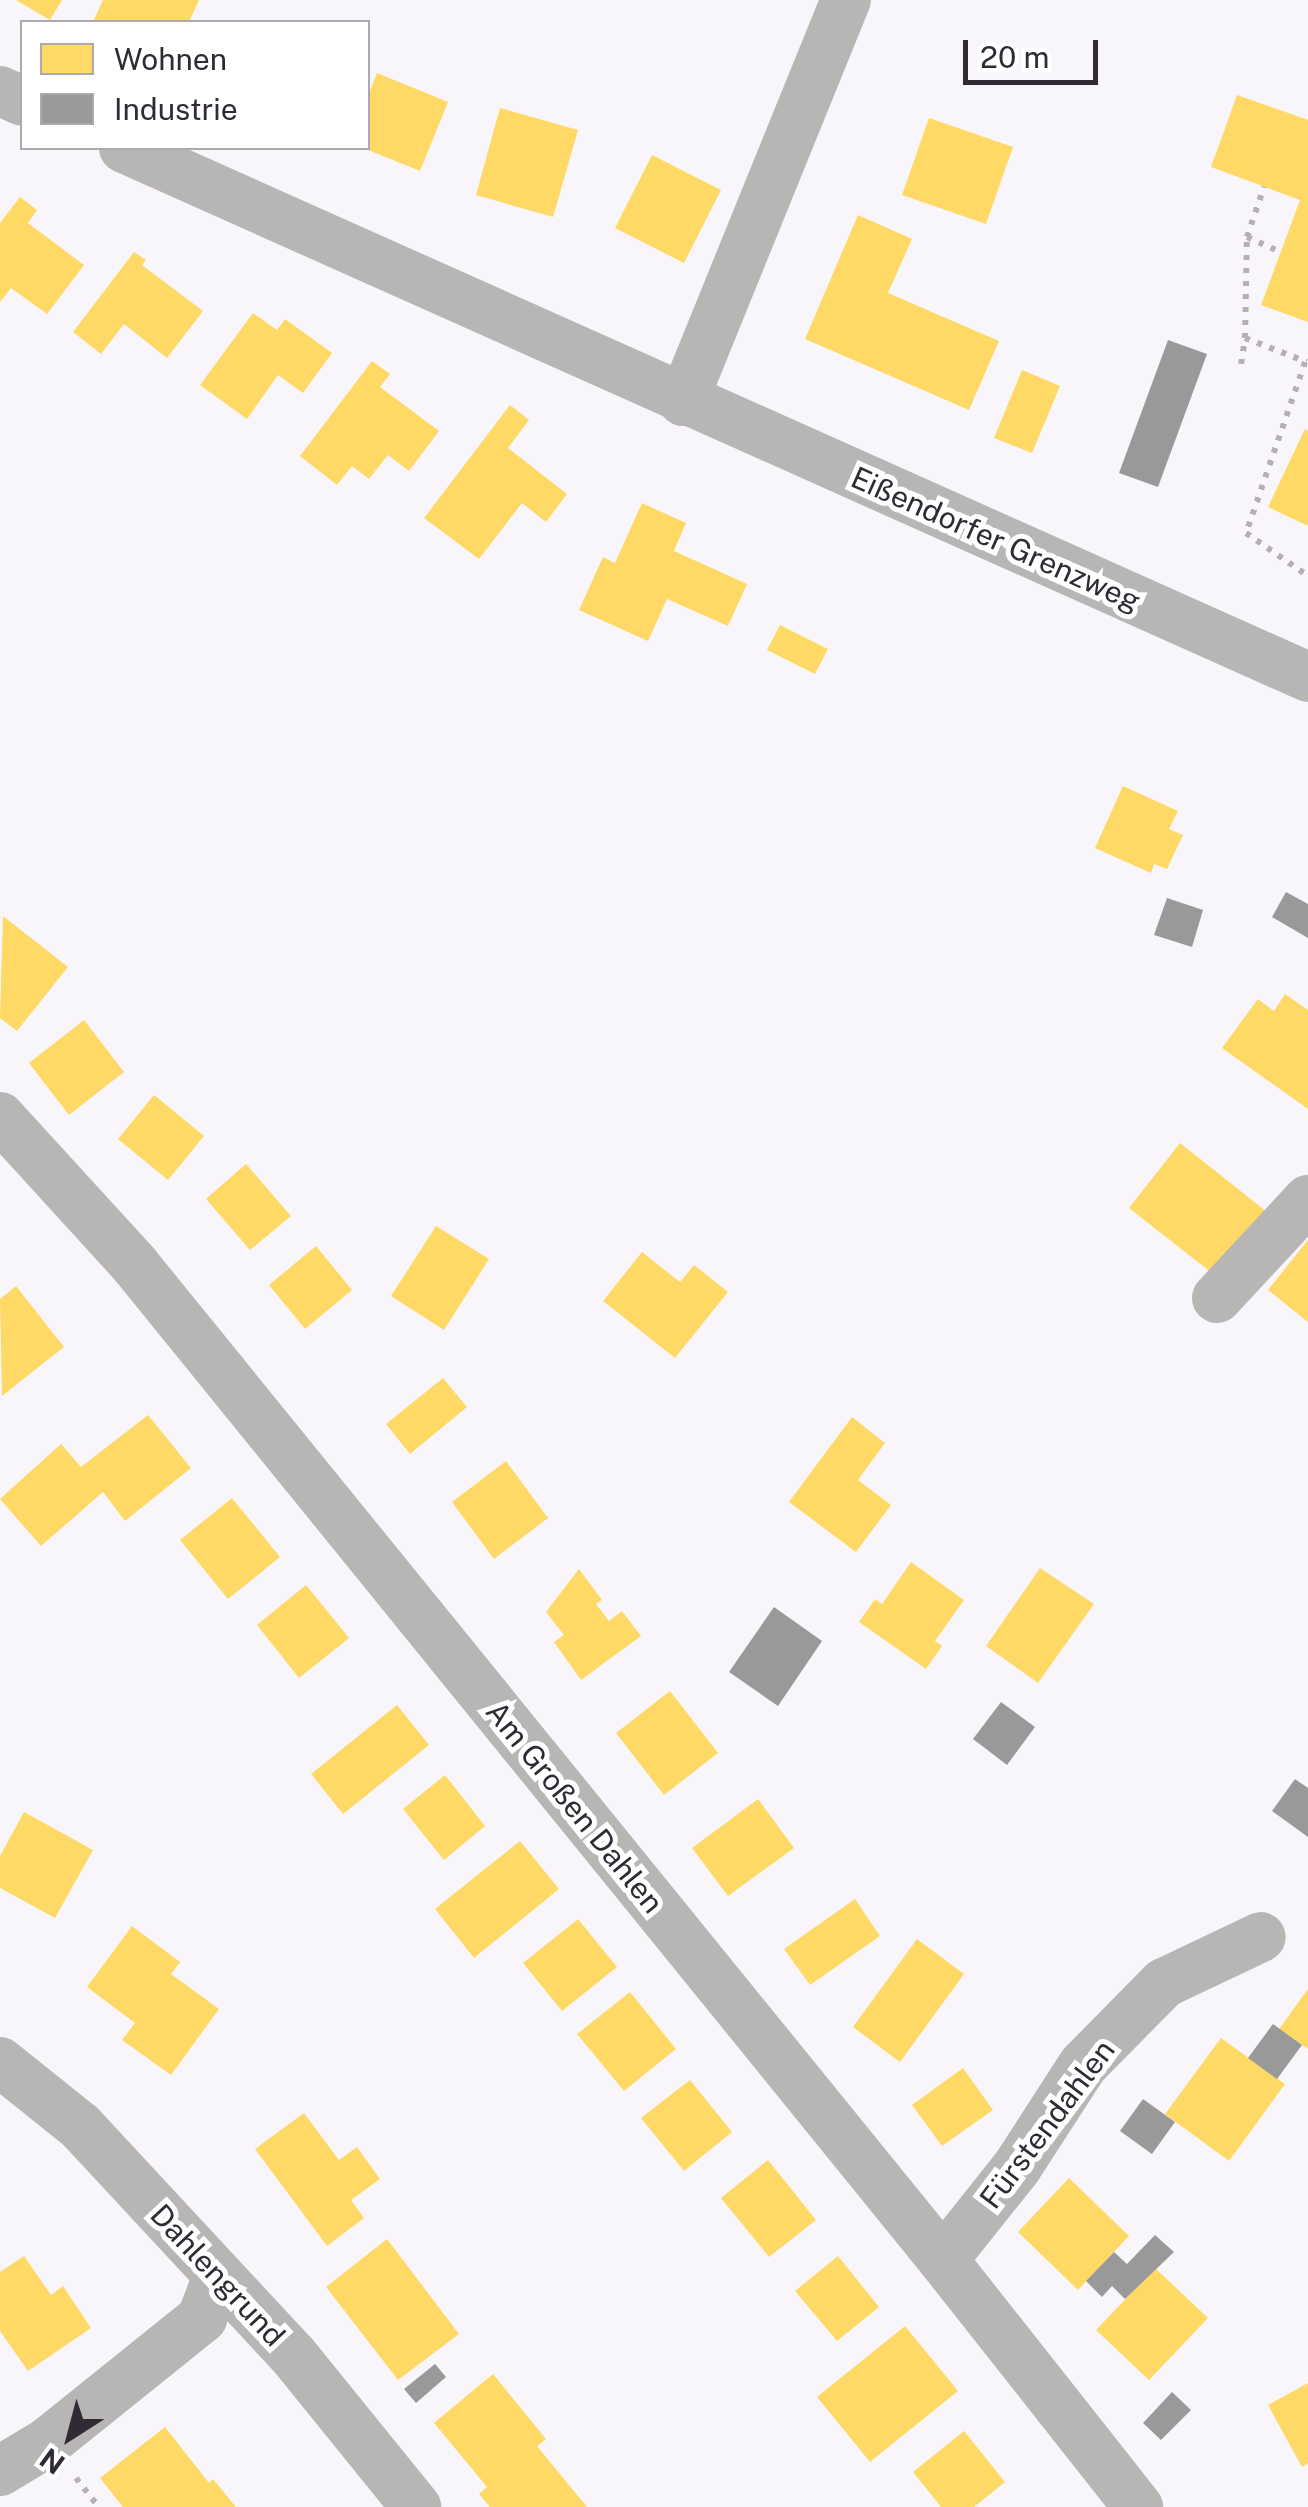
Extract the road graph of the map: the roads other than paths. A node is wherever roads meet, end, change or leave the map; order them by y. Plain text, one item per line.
1 (846, 0) edge
2 (128, 150) edge
3 (683, 401) junction
4 (1308, 677) edge
5 (0, 1117) edge
6 (1308, 1200) edge
7 (1218, 1298) dead end
8 (1260, 1937) dead end
9 (0, 2062) edge
10 (943, 2260) junction
11 (218, 2276) junction
12 (7, 2456) edge
13 (416, 2507) edge
14 (1138, 2507) edge

1 - 3 street
2 - 3 street, Eißendorfer Grenzweg
3 - 4 street, Eißendorfer Grenzweg
5 - 10 street, Am Großen Dahlen
6 - 7 street
8 - 10 street, Fürstendahlen
9 - 11 street, Dahlengrund
10 - 14 street, Am Großen Dahlen
11 - 12 street
11 - 13 street, Dahlengrund

